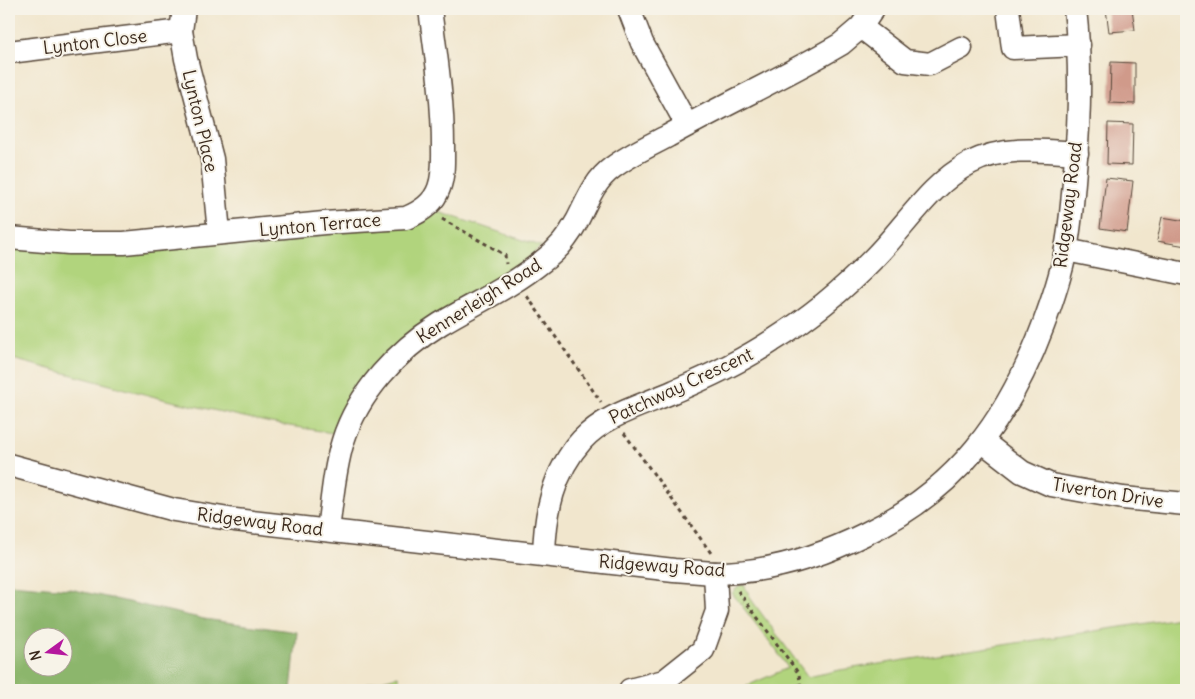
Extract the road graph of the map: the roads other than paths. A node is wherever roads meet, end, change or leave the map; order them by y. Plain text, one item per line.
1 (184, 9) edge
2 (430, 9) edge
3 (629, 9) edge
4 (1008, 9) edge
5 (1075, 9) edge
6 (867, 18) edge
7 (181, 31) junction
8 (1079, 45) junction
9 (961, 48) dead end
10 (9, 52) edge
11 (687, 125) junction
12 (1077, 153) junction
13 (219, 233) junction
14 (9, 238) edge
15 (1066, 250) junction
16 (1186, 274) edge
17 (982, 441) junction
18 (9, 465) edge
19 (1186, 504) edge
20 (328, 530) junction
21 (544, 555) junction
22 (720, 572) junction
23 (630, 690) edge

1 - 7 street, Lynton Place
2 - 13 street, Lynton Terrace
3 - 11 street
4 - 8 street
5 - 8 street, Ridgeway Road
6 - 9 street
6 - 11 street, Kennerleigh Road
7 - 10 street, Lynton Close
7 - 13 street, Lynton Place
8 - 12 street, Ridgeway Road
11 - 20 street, Kennerleigh Road
12 - 15 street, Ridgeway Road
12 - 21 street, Patchway Crescent
13 - 14 street, Lynton Terrace
15 - 16 street
15 - 17 street, Ridgeway Road
17 - 19 street, Tiverton Drive
17 - 22 street, Ridgeway Road
18 - 20 street, Ridgeway Road
20 - 21 street, Ridgeway Road
21 - 22 street, Ridgeway Road
22 - 23 street

